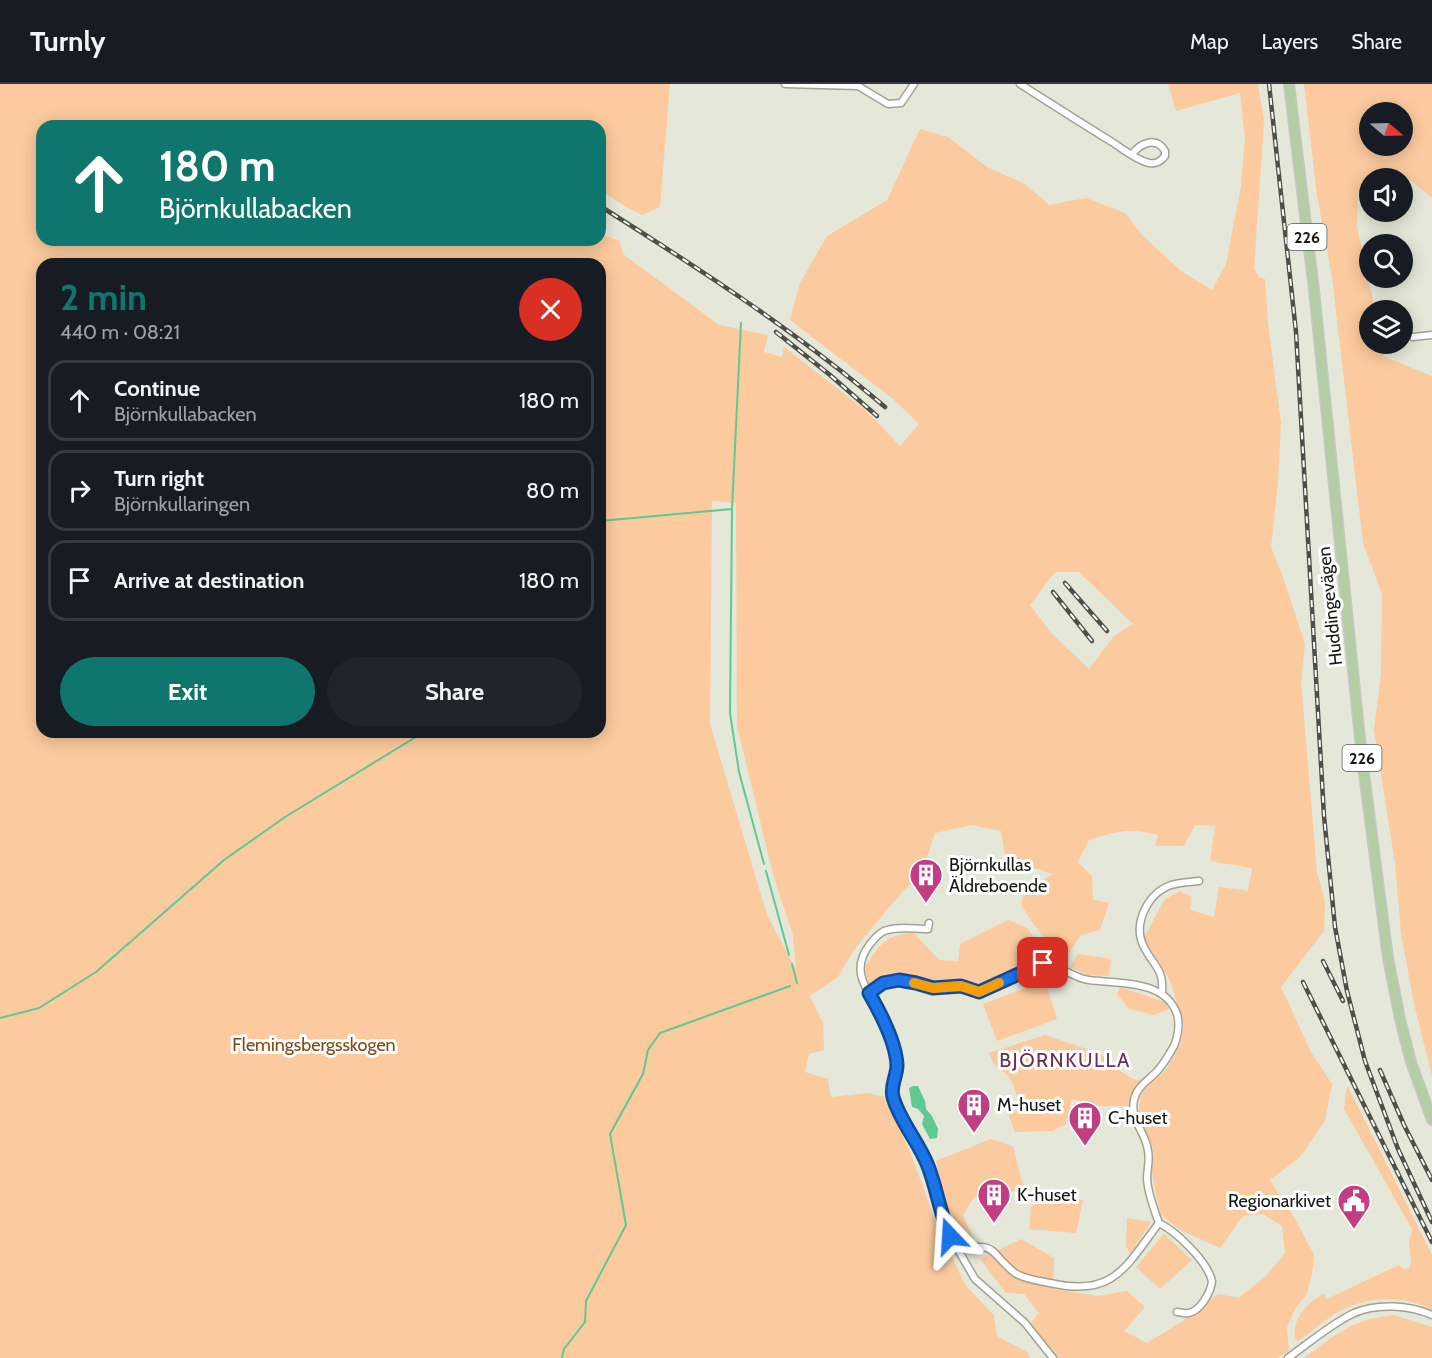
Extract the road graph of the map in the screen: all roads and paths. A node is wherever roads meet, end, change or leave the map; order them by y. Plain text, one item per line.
1 (785, 84) edge
2 (914, 84) edge
3 (1020, 84) edge
4 (1289, 84) edge
5 (1132, 154) junction
6 (1432, 335) edge
7 (1413, 337) dead end
8 (1199, 881) dead end
9 (929, 923) dead end
10 (869, 993) junction
11 (1162, 994) junction
12 (1432, 1120) edge
13 (1160, 1222) junction
14 (957, 1250) junction
15 (1177, 1312) dead end
16 (1432, 1315) edge
17 (1053, 1358) edge
18 (1288, 1358) edge

1 - 2 street
3 - 5 street
4 - 12 main road, Huddingevägen / 226
5 - 5 street
6 - 7 street
8 - 11 street
9 - 10 street
10 - 11 street
10 - 14 street
11 - 13 street
13 - 14 street
13 - 15 street
14 - 17 street
16 - 18 street

